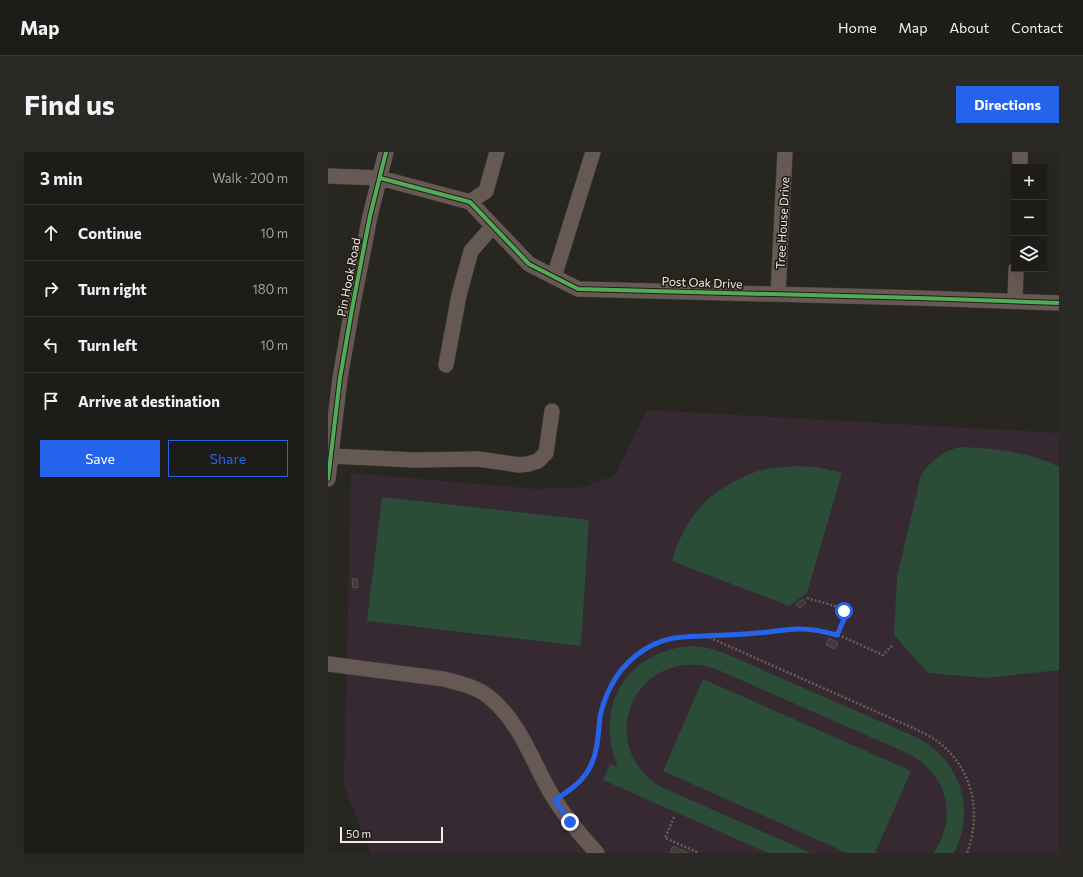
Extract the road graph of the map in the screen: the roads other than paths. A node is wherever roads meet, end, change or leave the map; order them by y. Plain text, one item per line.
1 (386, 152) edge
2 (497, 152) edge
3 (593, 152) edge
4 (785, 152) edge
5 (1020, 152) edge
6 (1020, 164) edge
7 (328, 176) edge
8 (380, 178) junction
9 (470, 202) junction
10 (493, 226) junction
11 (1016, 272) edge
12 (554, 277) junction
13 (778, 294) junction
14 (1015, 302) junction
15 (1059, 303) edge
16 (446, 365) dead end
17 (552, 411) dead end
18 (331, 456) junction
19 (328, 479) edge
20 (328, 664) edge
21 (597, 853) edge

1 - 8 street, Pin Hook Road
2 - 9 street
3 - 12 street
4 - 13 street, Tree House Drive
5 - 6 street
7 - 8 street
8 - 9 street
8 - 18 street, Pin Hook Road
9 - 10 street, Post Oak Drive
10 - 12 street, Post Oak Drive
10 - 16 street
11 - 14 street
12 - 13 street, Post Oak Drive
13 - 14 street, Post Oak Drive
14 - 15 street, Post Oak Drive
17 - 18 street
18 - 19 street, Pin Hook Road
20 - 21 street

